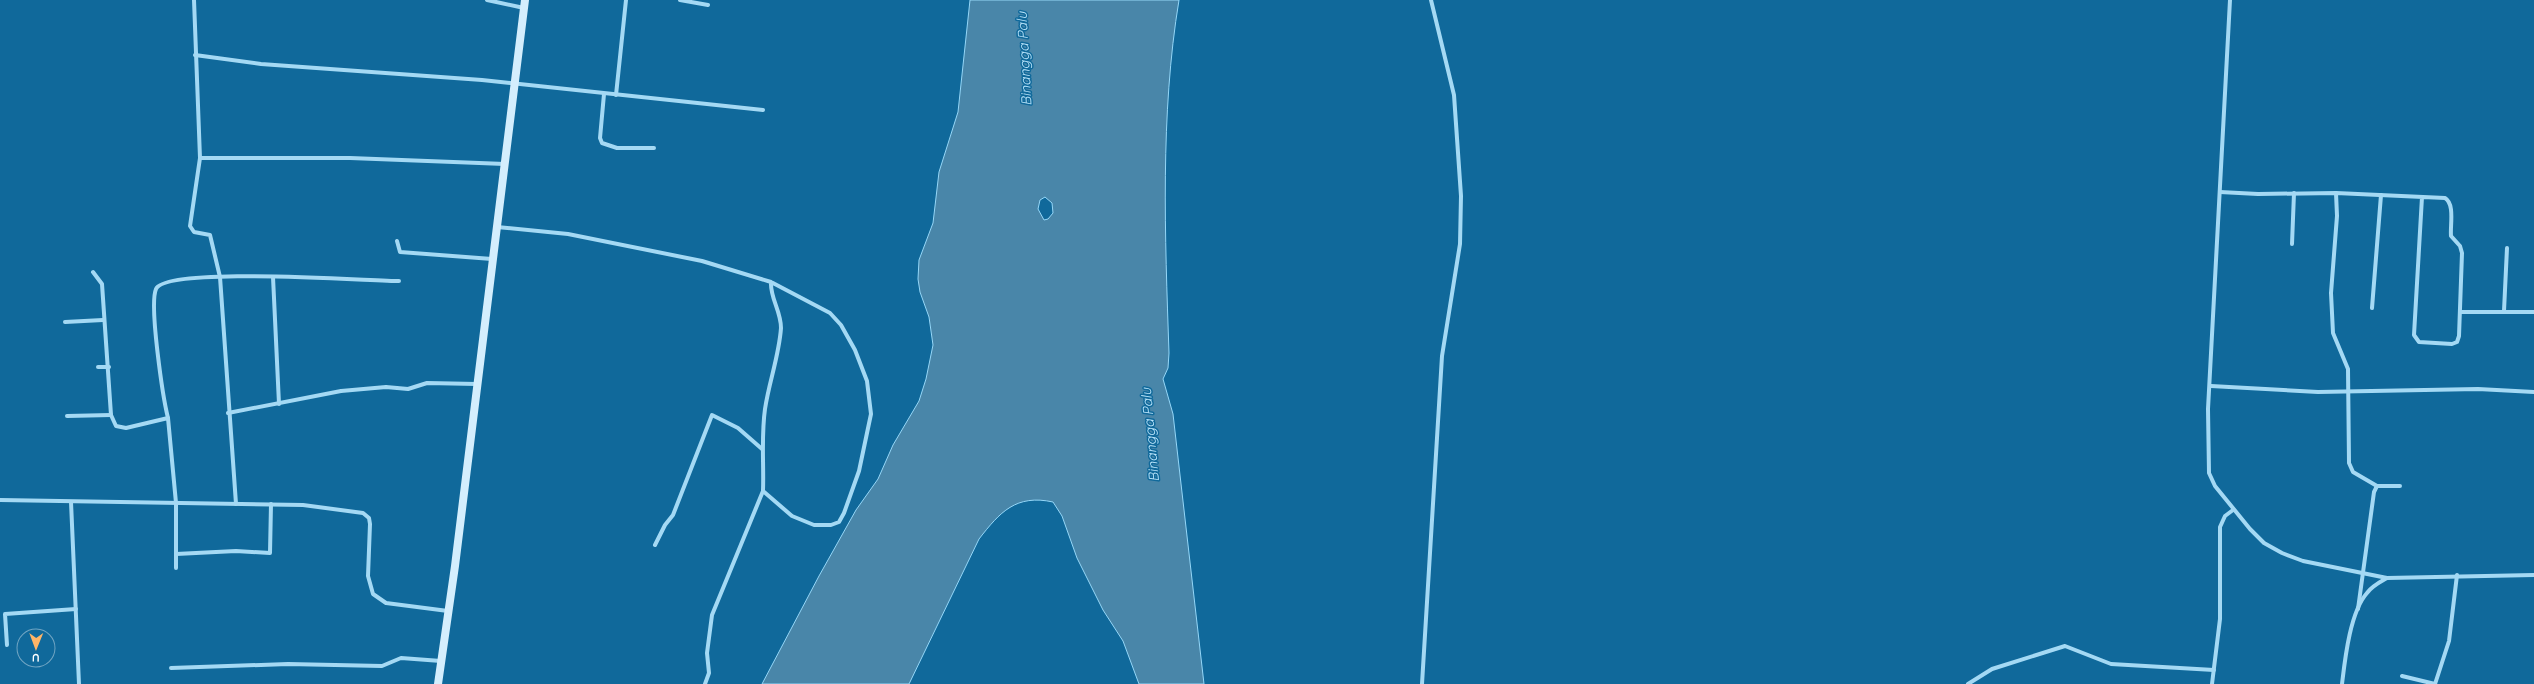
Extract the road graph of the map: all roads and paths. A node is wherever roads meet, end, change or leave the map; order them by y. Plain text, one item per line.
1 (194, 0) edge
2 (487, 0) edge
3 (626, 0) edge
4 (680, 0) edge
5 (1431, 0) edge
6 (2230, 0) edge
7 (525, 4) edge
8 (708, 5) dead end
9 (195, 56) junction
10 (516, 84) junction
11 (604, 94) junction
12 (616, 95) junction
13 (763, 110) dead end
14 (654, 148) dead end
15 (200, 158) junction
16 (505, 164) junction
17 (2220, 192) junction
18 (2294, 193) junction
19 (2336, 193) junction
20 (2381, 194) junction
21 (2422, 197) junction
22 (496, 227) junction
23 (397, 241) dead end
24 (2292, 244) dead end
25 (2507, 248) dead end
26 (492, 259) junction
27 (93, 272) dead end
28 (220, 277) junction
29 (273, 277) junction
30 (399, 281) dead end
31 (771, 282) junction
32 (2372, 308) dead end
33 (2460, 312) junction
34 (2504, 312) junction
35 (2534, 312) edge
36 (104, 320) junction
37 (65, 322) dead end
38 (98, 367) dead end
39 (109, 367) junction
40 (477, 384) junction
41 (2211, 386) junction
42 (2349, 390) junction
43 (2534, 391) edge
44 (279, 404) junction
45 (228, 413) junction
46 (111, 415) junction
47 (66, 416) dead end
48 (168, 418) junction
49 (762, 449) junction
50 (2377, 486) junction
51 (2400, 486) dead end
52 (763, 492) junction
53 (0, 500) edge
54 (71, 502) junction
55 (176, 503) junction
56 (236, 504) junction
57 (271, 504) junction
58 (2234, 510) junction
59 (655, 545) dead end
60 (176, 554) junction
61 (176, 568) dead end
62 (2363, 573) junction
63 (2457, 575) junction
64 (2534, 575) edge
65 (2387, 578) junction
66 (76, 609) junction
67 (2358, 609) junction
68 (449, 611) junction
69 (7, 645) dead end
70 (441, 661) junction
71 (171, 668) dead end
72 (2214, 670) junction
73 (2402, 676) dead end
74 (79, 684) edge
75 (438, 684) edge
76 (705, 684) edge
77 (1422, 684) edge
78 (1968, 684) edge
79 (2212, 684) edge
80 (2342, 684) edge
81 (2435, 684) edge

1 - 9 street
2 - 7 street
3 - 12 street
4 - 8 street
5 - 77 street
6 - 17 street
7 - 10 main road
9 - 10 street
9 - 15 street
10 - 11 street
10 - 16 main road
11 - 12 street
11 - 14 street
12 - 13 street
15 - 16 street
15 - 28 street
16 - 22 main road
17 - 18 street
17 - 41 street
18 - 19 street
18 - 24 street
19 - 20 street
19 - 42 street
20 - 21 street
20 - 32 street
21 - 33 street
21 - 33 street
22 - 26 main road
22 - 31 street
23 - 26 street
25 - 34 street
26 - 40 main road
27 - 36 street
28 - 29 street
28 - 45 street
28 - 48 street
29 - 30 street
29 - 44 street
31 - 49 street
31 - 52 street
33 - 34 street
34 - 35 street
36 - 37 street
36 - 39 street
38 - 39 street
39 - 46 street
40 - 44 street
40 - 68 main road
41 - 42 street
41 - 58 street
42 - 43 street
42 - 50 street
44 - 45 street
45 - 56 street
46 - 47 street
46 - 48 street
48 - 55 street
49 - 52 street
49 - 59 street
50 - 51 street
50 - 62 street
52 - 76 street
53 - 54 street
54 - 55 street
54 - 66 street
55 - 56 street
55 - 60 street
56 - 57 street
57 - 60 street
57 - 68 street
58 - 62 street
58 - 72 street
60 - 61 street
62 - 65 street
62 - 67 street
63 - 64 street
63 - 65 street
63 - 81 street
65 - 67 street
66 - 69 street
66 - 74 street
67 - 80 street
68 - 70 main road
70 - 71 street
70 - 75 main road
72 - 78 street
72 - 79 street
73 - 81 street

